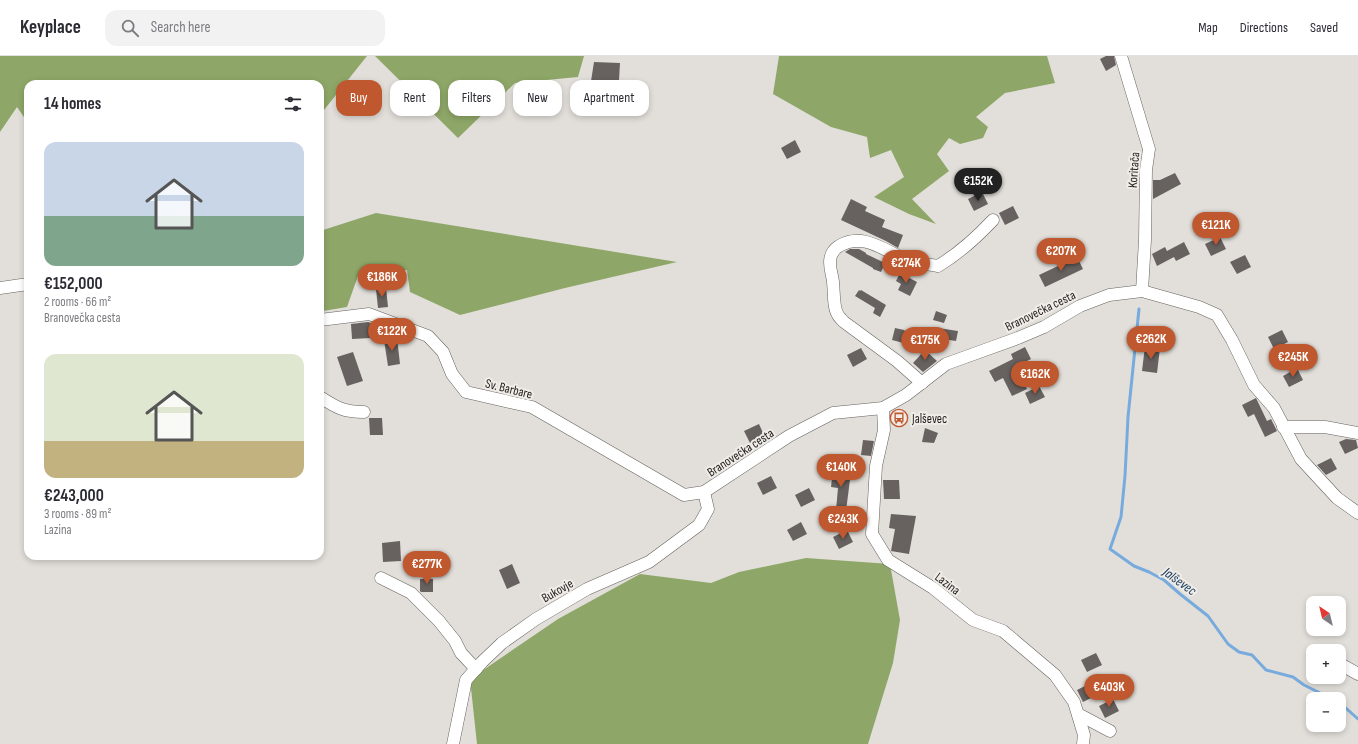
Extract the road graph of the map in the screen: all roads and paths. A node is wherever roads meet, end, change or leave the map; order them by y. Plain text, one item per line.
1 (1121, 56) edge
2 (993, 220) dead end
3 (24, 285) edge
4 (0, 288) edge
5 (1142, 291) junction
6 (324, 320) edge
7 (922, 383) junction
8 (324, 400) edge
9 (883, 408) junction
10 (364, 412) dead end
11 (1283, 427) junction
12 (1358, 433) edge
13 (704, 492) junction
14 (1358, 513) edge
15 (381, 578) dead end
16 (1346, 666) edge
17 (476, 669) junction
18 (1358, 674) edge
19 (1078, 714) junction
20 (1110, 731) dead end
21 (454, 744) edge
22 (1083, 744) edge

1 - 5 street, Koritača
2 - 7 street
3 - 4 street
5 - 7 street, Branovečka cesta
5 - 11 street, Branovečka cesta
6 - 13 street, Sv. Barbare
7 - 9 street, Branovečka cesta
8 - 10 street
9 - 13 street, Branovečka cesta
9 - 19 street, Lazina
11 - 12 street
11 - 14 street, Branovečka cesta
13 - 17 street, Bukovje
15 - 17 street
16 - 18 street
17 - 21 street, Bukovje
19 - 20 street
19 - 22 street, Lazina

